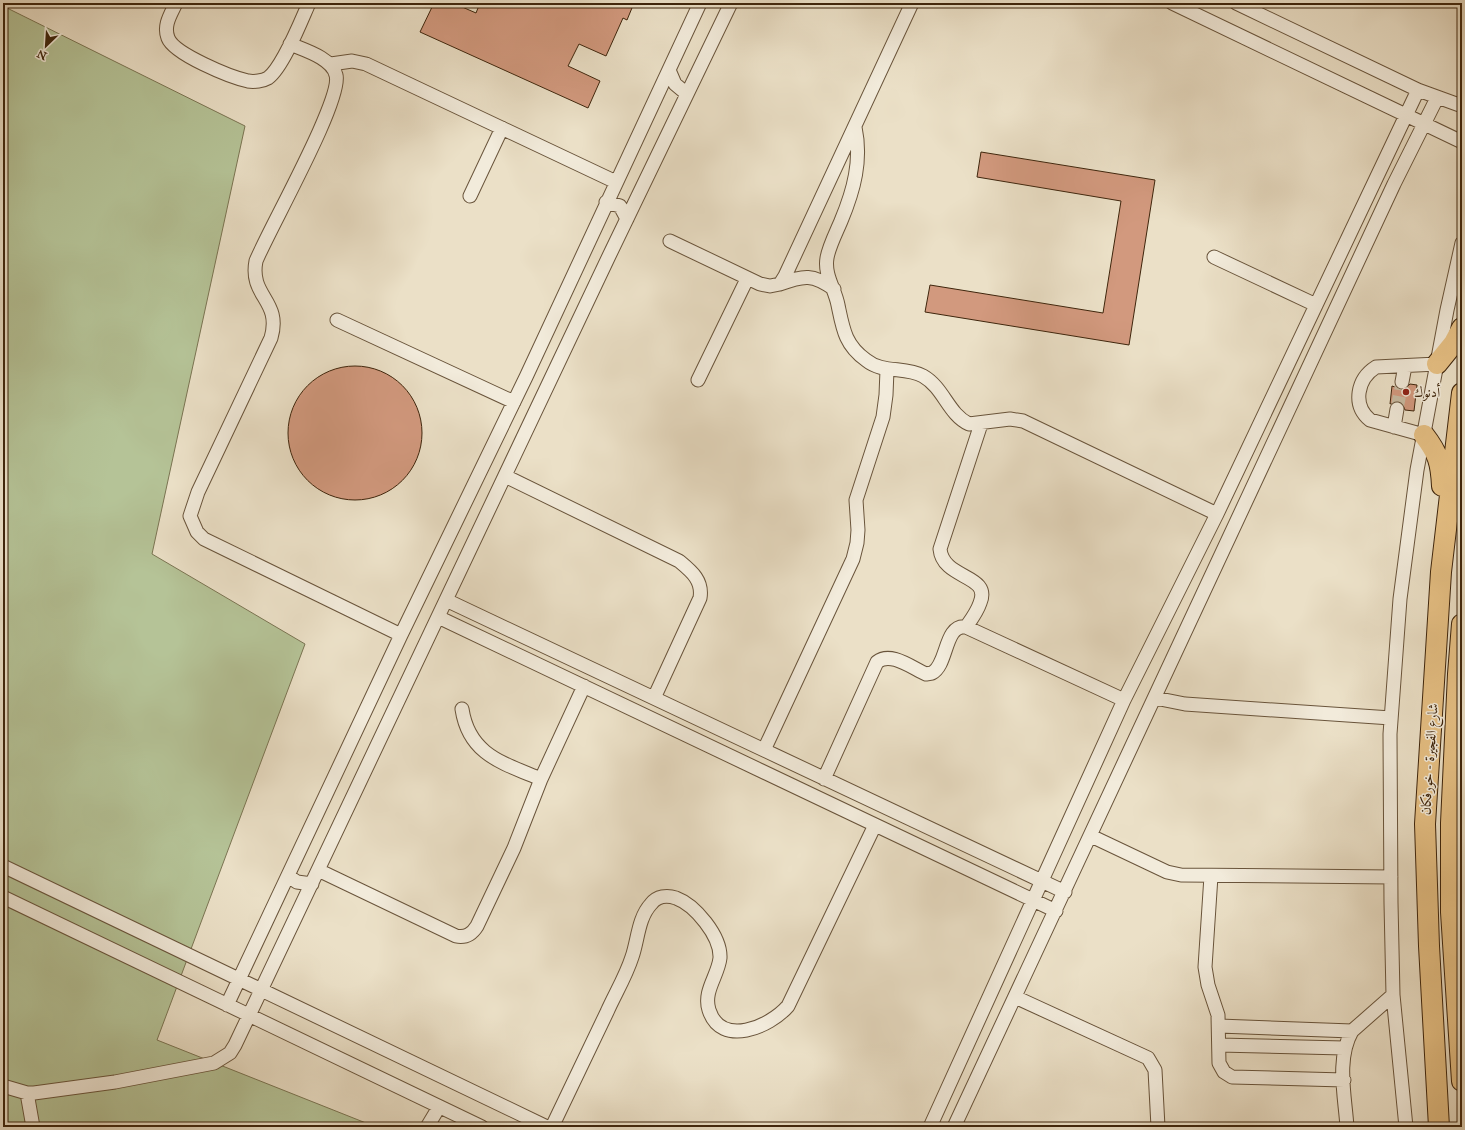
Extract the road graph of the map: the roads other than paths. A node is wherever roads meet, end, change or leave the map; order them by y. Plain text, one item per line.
1 (176, 3) edge
2 (309, 3) edge
3 (700, 3) edge
4 (731, 3) edge
5 (912, 3) edge
6 (1172, 3) edge
7 (1236, 3) edge
8 (290, 44) junction
9 (331, 64) junction
10 (669, 70) junction
11 (1418, 90) junction
12 (687, 94) junction
13 (1437, 98) junction
14 (1462, 106) edge
15 (1406, 116) junction
16 (1424, 124) junction
17 (855, 127) junction
18 (502, 128) junction
19 (1462, 142) edge
20 (616, 182) junction
21 (470, 196) dead end
22 (606, 202) junction
23 (627, 219) junction
24 (670, 242) dead end
25 (1462, 242) edge
26 (1214, 257) dead end
27 (747, 279) junction
28 (780, 284) junction
29 (834, 289) junction
30 (1316, 305) junction
31 (337, 320) dead end
32 (1462, 328) edge
33 (1437, 364) junction
34 (1405, 366) junction
35 (887, 370) junction
36 (698, 380) dead end
37 (1402, 382) tunnel mouth
38 (1462, 393) edge
39 (514, 402) junction
40 (1397, 409) tunnel mouth
41 (981, 424) junction
42 (1394, 427) junction
43 (1424, 435) junction
44 (505, 476) junction
45 (1217, 514) junction
46 (1441, 572) junction
47 (446, 600) junction
48 (438, 617) junction
49 (1462, 624) edge
50 (966, 628) junction
51 (401, 636) junction
52 (532, 641) junction
53 (521, 656) junction
54 (584, 686) junction
55 (654, 698) junction
56 (1155, 698) junction
57 (1124, 700) junction
58 (462, 708) dead end
59 (1392, 718) junction
60 (764, 750) junction
61 (541, 779) junction
62 (824, 779) junction
63 (1458, 798) edge
64 (875, 825) junction
65 (931, 829) junction
66 (1091, 836) junction
67 (917, 844) junction
68 (3, 866) edge
69 (318, 870) junction
70 (288, 876) junction
71 (1211, 876) junction
72 (1391, 877) junction
73 (1042, 882) junction
74 (312, 884) junction
75 (1065, 892) junction
76 (3, 897) edge
77 (1034, 900) junction
78 (1056, 911) junction
79 (239, 980) junction
80 (261, 990) junction
81 (1394, 995) junction
82 (1015, 997) junction
83 (227, 1005) junction
84 (250, 1016) junction
85 (1219, 1026) junction
86 (1352, 1031) junction
87 (1219, 1045) junction
88 (1344, 1048) junction
89 (1344, 1080) junction
90 (1462, 1081) edge
91 (3, 1086) edge
92 (27, 1093) junction
93 (439, 1107) junction
94 (33, 1127) edge
95 (427, 1127) edge
96 (482, 1127) edge
97 (547, 1127) edge
98 (552, 1127) edge
99 (930, 1127) edge
100 (954, 1127) edge
101 (1158, 1127) edge
102 (1347, 1127) edge
103 (1406, 1127) edge
104 (1439, 1127) edge

1 - 8 street
2 - 8 street
3 - 10 street
4 - 12 street
5 - 17 street
6 - 15 street
7 - 11 street
8 - 9 street
9 - 18 street
9 - 51 street
10 - 12 street
10 - 20 street
11 - 13 street
11 - 15 street
12 - 23 street
13 - 14 street
13 - 16 street
15 - 16 street
15 - 30 street
16 - 19 street
16 - 56 street
17 - 28 street
17 - 29 street
18 - 20 street
18 - 21 street
20 - 22 street
22 - 23 street
22 - 39 street
23 - 44 street
24 - 27 street
25 - 33 street
26 - 30 street
27 - 28 street
27 - 36 street
28 - 29 street
29 - 35 street
30 - 45 street
31 - 39 street
32 - 33 highway
33 - 34 street
33 - 43 street
34 - 37 street
34 - 42 street
35 - 41 street
35 - 60 street
38 - 46 highway, شارع الفجيرة - خورفكان
39 - 51 street
40 - 42 street
41 - 45 street
41 - 50 street
42 - 43 street
43 - 46 highway
43 - 59 street
44 - 47 street
44 - 55 street
45 - 57 street
46 - 104 highway, شارع الفجيرة - خورفكان
47 - 48 street
47 - 52 street
48 - 53 street
48 - 69 street
49 - 63 highway, شارع الفجيرة - خورفكان
50 - 57 street
50 - 62 street
51 - 70 street
52 - 53 street
52 - 55 street
53 - 54 street
54 - 61 street
54 - 64 street
55 - 60 street
56 - 59 street
56 - 66 street
57 - 73 street
58 - 61 street
59 - 72 street
60 - 62 street
61 - 69 street
62 - 65 street
63 - 90 highway, شارع الفجيرة - خورفكان
64 - 67 street
64 - 98 street
65 - 67 street
65 - 73 street
66 - 71 street
66 - 75 street
67 - 77 street
68 - 79 street
69 - 74 street
70 - 74 street
70 - 79 street
71 - 72 street
71 - 85 street
72 - 81 street
73 - 75 street
73 - 77 street
74 - 80 street
75 - 78 street
76 - 83 street
77 - 78 street
77 - 99 street
78 - 82 street
79 - 80 street
79 - 83 street
80 - 84 street
80 - 97 street
81 - 86 street
81 - 103 street
82 - 100 street
82 - 101 street
83 - 84 street
84 - 92 street
84 - 93 street
85 - 86 street
85 - 87 street
86 - 88 street
87 - 88 street
87 - 89 street
88 - 89 street
89 - 102 street
91 - 92 street
92 - 94 street
93 - 95 street
93 - 96 street

